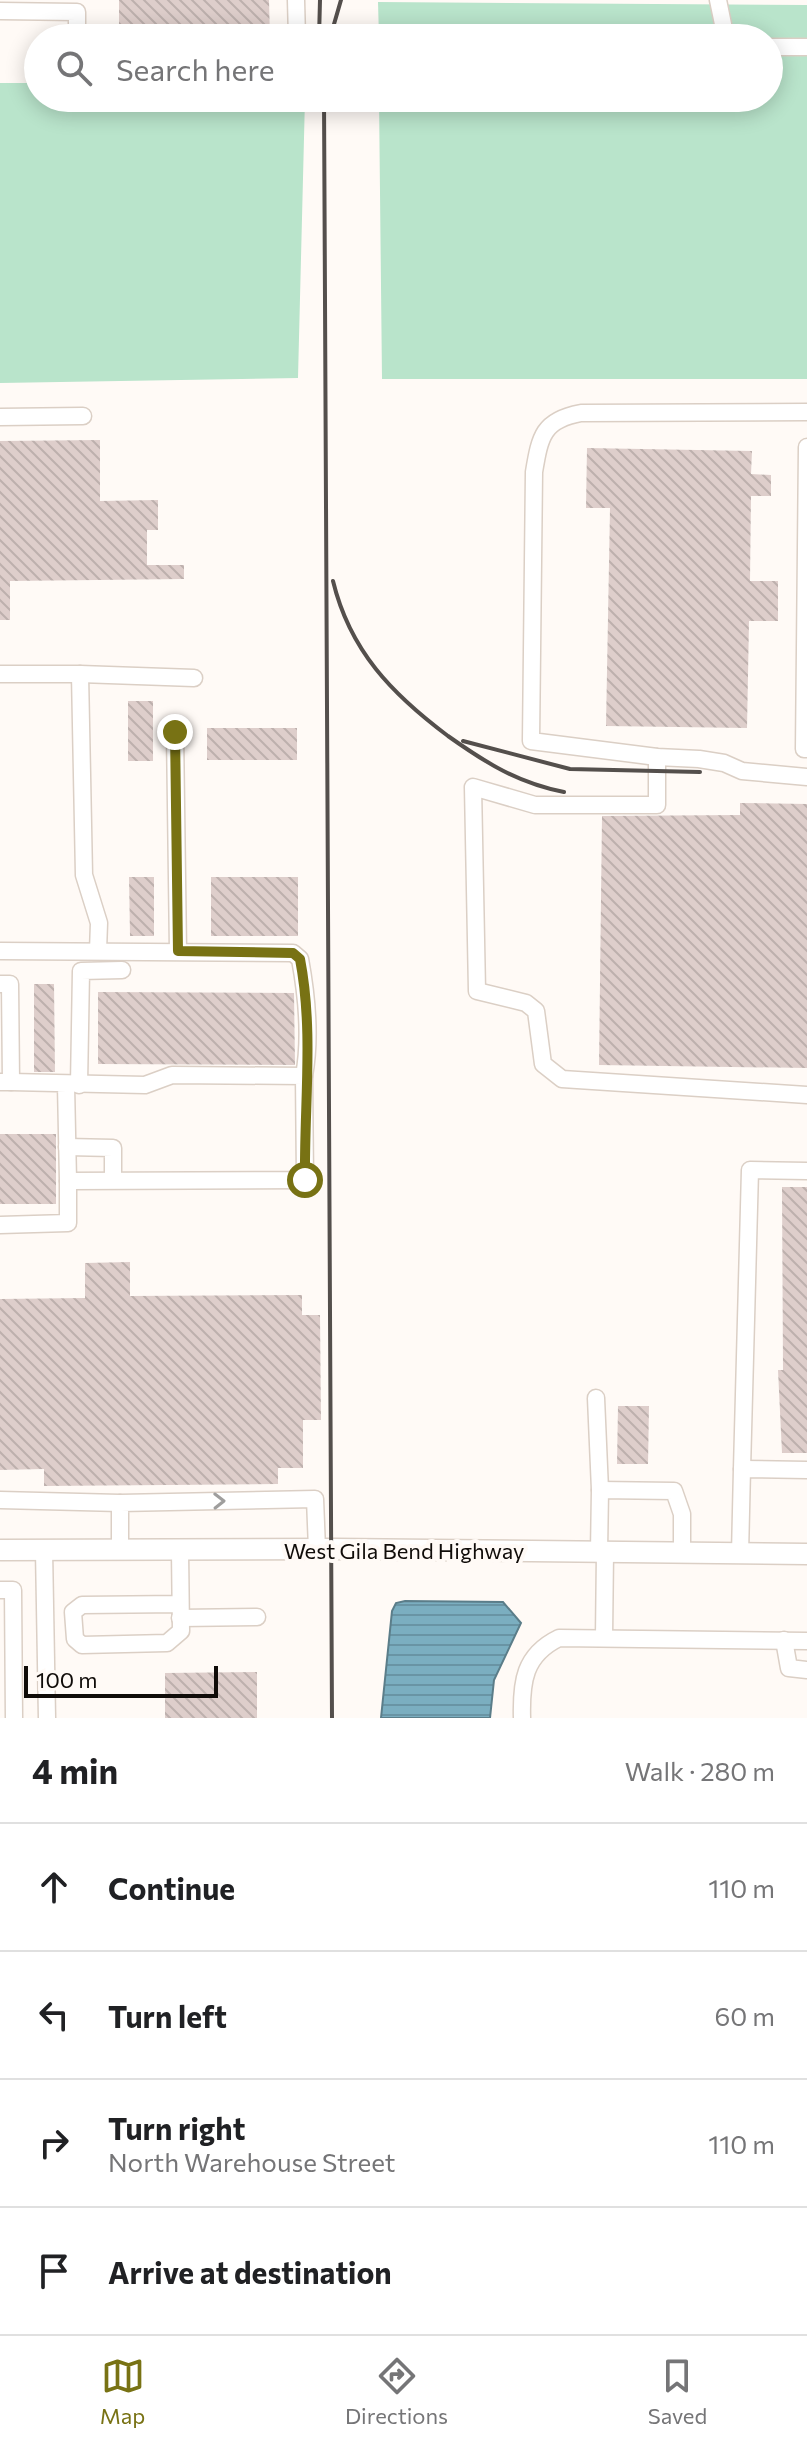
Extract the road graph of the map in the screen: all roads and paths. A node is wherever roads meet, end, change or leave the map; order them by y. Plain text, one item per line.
1 (296, 0) edge
2 (718, 0) edge
3 (49, 6) edge
4 (0, 11) edge
5 (77, 24) edge
6 (297, 24) edge
7 (723, 24) edge
8 (783, 47) edge
9 (807, 47) edge
10 (807, 412) edge
11 (83, 416) dead end
12 (0, 417) edge
13 (807, 447) edge
14 (0, 674) edge
15 (80, 674) junction
16 (194, 678) dead end
17 (175, 732) dead end
18 (807, 749) edge
19 (657, 757) junction
20 (807, 777) edge
21 (0, 951) edge
22 (98, 951) junction
23 (178, 951) junction
24 (122, 970) dead end
25 (0, 984) edge
26 (6, 1053) edge
27 (304, 1076) junction
28 (6, 1082) edge
29 (72, 1085) junction
30 (807, 1095) edge
31 (67, 1147) junction
32 (807, 1171) edge
33 (113, 1180) junction
34 (68, 1181) junction
35 (0, 1225) edge
36 (596, 1398) dead end
37 (742, 1469) junction
38 (807, 1470) edge
39 (600, 1490) junction
40 (0, 1500) edge
41 (120, 1503) junction
42 (317, 1549) junction
43 (0, 1550) edge
44 (44, 1550) junction
45 (120, 1550) junction
46 (180, 1551) junction
47 (602, 1552) junction
48 (682, 1553) junction
49 (740, 1554) junction
50 (807, 1554) edge
51 (6, 1590) edge
52 (180, 1611) junction
53 (257, 1617) dead end
54 (604, 1637) junction
55 (784, 1640) junction
56 (807, 1641) edge
57 (807, 1670) edge
58 (14, 1718) edge
59 (47, 1718) edge
60 (522, 1718) edge

1 - 6 street
2 - 7 street
3 - 4 street
3 - 5 street
8 - 9 street
10 - 19 street
11 - 12 street
13 - 18 street
14 - 15 street
15 - 16 street
15 - 22 street
17 - 23 street
19 - 20 street
19 - 30 street
21 - 22 street
22 - 23 street
23 - 27 street
24 - 29 street
25 - 26 street
26 - 28 street
27 - 29 street
27 - 33 street
28 - 29 street
29 - 31 street
31 - 33 street
31 - 34 street
32 - 37 street
33 - 34 street
34 - 35 street
36 - 39 street
37 - 38 street
37 - 49 street
39 - 47 street
39 - 48 street
40 - 41 street
41 -> 42 street
41 - 45 street
42 - 46 main road, West Gila Bend Highway
42 - 47 main road, West Gila Bend Highway
43 - 44 main road, West Gila Bend Highway
44 - 45 main road, West Gila Bend Highway
44 - 59 street
45 - 46 main road, West Gila Bend Highway
46 - 52 street
47 - 48 main road, West Gila Bend Highway
47 - 54 street
48 - 49 main road, West Gila Bend Highway
49 - 50 main road, West Gila Bend Highway
51 - 58 street
52 - 52 street
52 - 53 street
54 - 55 street
54 - 60 street
55 - 56 street
55 - 57 street

